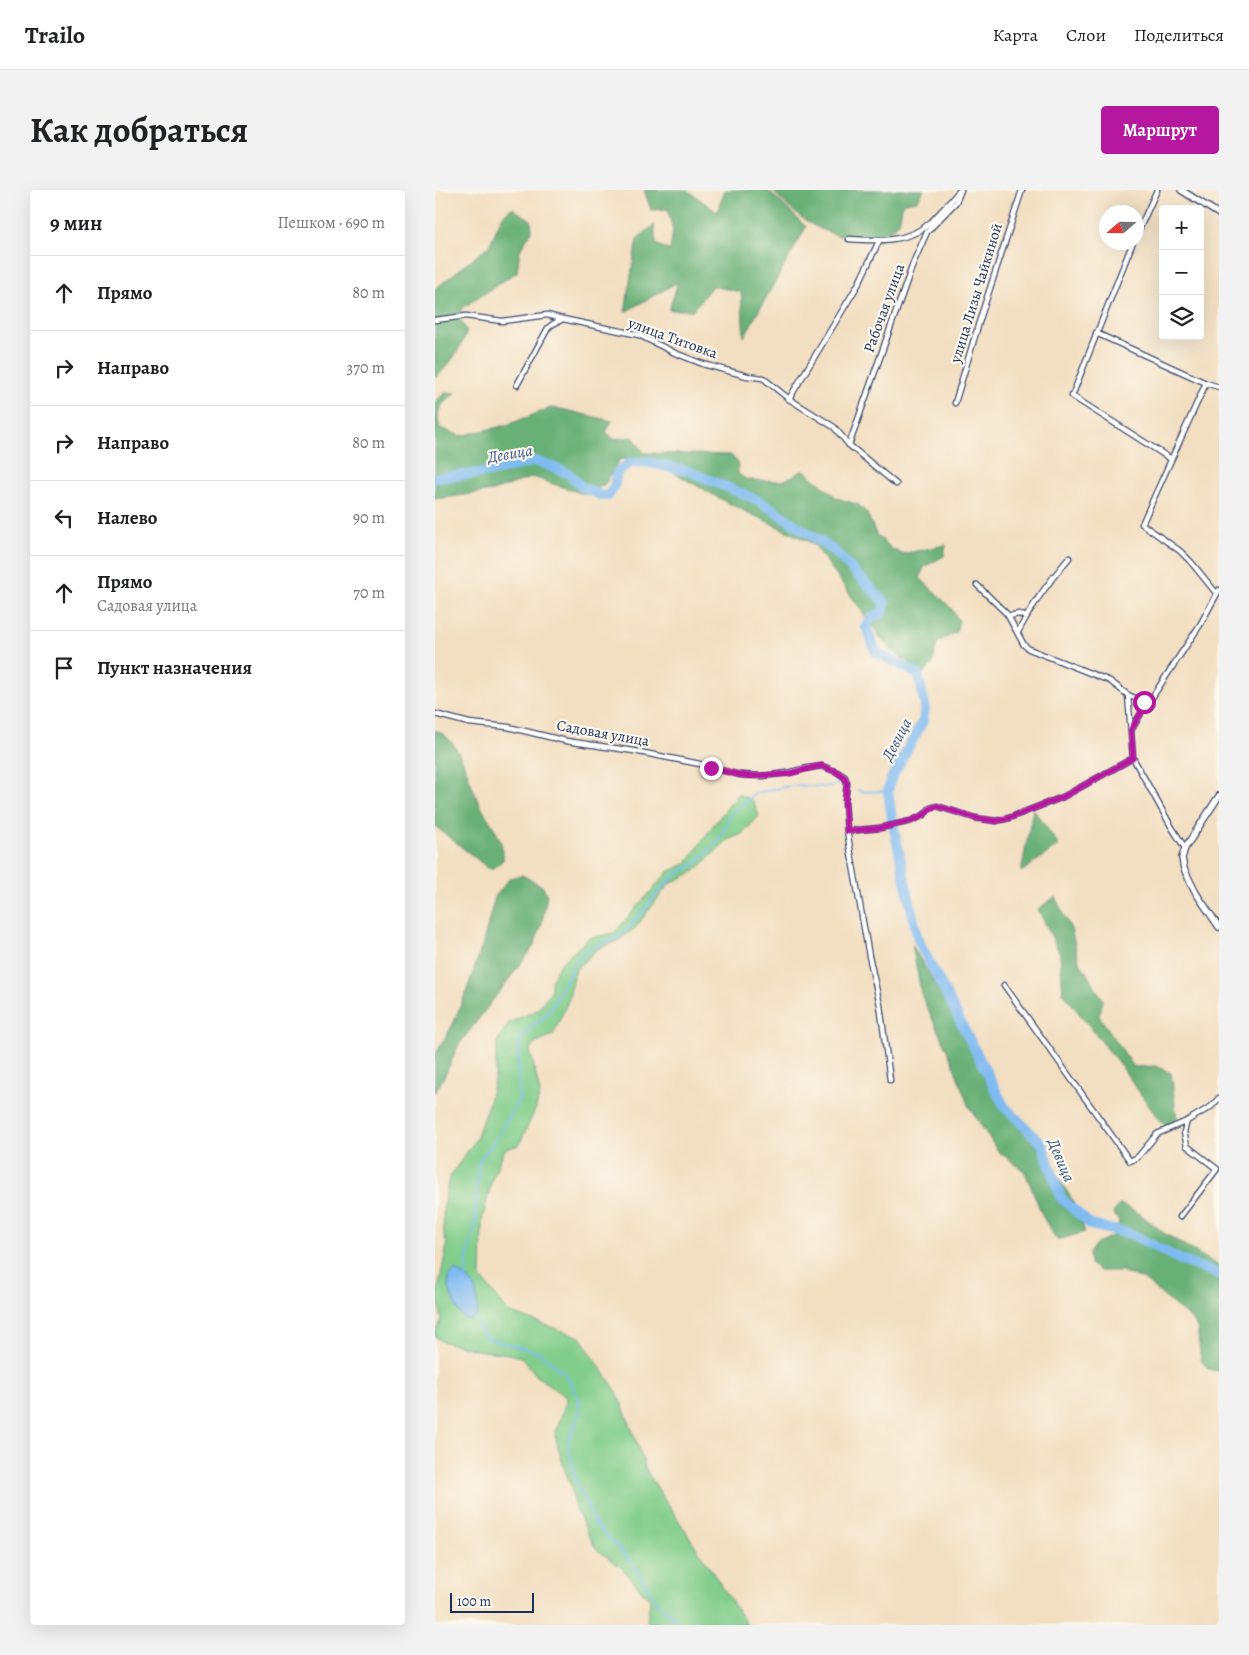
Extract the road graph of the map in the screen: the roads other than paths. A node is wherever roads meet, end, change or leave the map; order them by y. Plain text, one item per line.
1 (961, 190) edge
2 (1022, 190) edge
3 (1157, 190) edge
4 (1181, 190) edge
5 (1219, 214) edge
6 (1144, 219) edge
7 (849, 239) dead end
8 (879, 241) junction
9 (1130, 250) edge
10 (563, 319) junction
11 (435, 320) edge
12 (1096, 333) junction
13 (1206, 383) junction
14 (517, 385) dead end
15 (1219, 387) edge
16 (789, 399) junction
17 (955, 404) dead end
18 (849, 445) junction
19 (1171, 459) junction
20 (896, 484) dead end
21 (1069, 558) dead end
22 (977, 585) dead end
23 (1218, 592) edge
24 (1009, 616) junction
25 (1026, 617) junction
26 (1018, 632) junction
27 (1128, 695) junction
28 (1148, 701) junction
29 (435, 714) edge
30 (1131, 730) junction
31 (1133, 758) junction
32 (1219, 796) edge
33 (847, 831) junction
34 (1185, 848) junction
35 (1219, 927) edge
36 (1004, 985) dead end
37 (890, 1080) dead end
38 (1219, 1098) edge
39 (1187, 1121) junction
40 (1180, 1217) dead end

1 - 8 street
1 - 18 street, Рабочая улица
2 - 17 street, улица Лизы Чайкиной
3 - 6 street
4 - 5 street
7 - 8 street
8 - 16 street
9 - 12 street
10 - 11 street, улица Титовка
10 - 14 street
10 - 16 street, улица Титовка
12 - 13 street
12 - 19 street
13 - 15 street
13 - 19 street
16 - 18 street, улица Титовка
18 - 20 street, улица Титовка
19 - 23 street
21 - 25 street
22 - 24 street
23 - 28 street
24 - 25 street
24 - 26 street
25 - 26 street
26 - 27 street
27 - 28 street
27 - 30 street
28 - 30 street
29 - 33 street, Садовая улица
30 - 31 street
31 - 33 street
31 - 34 street
32 - 34 street
33 - 37 street, Садовая улица
34 - 35 street
36 - 39 street
38 - 39 street
39 - 40 street

